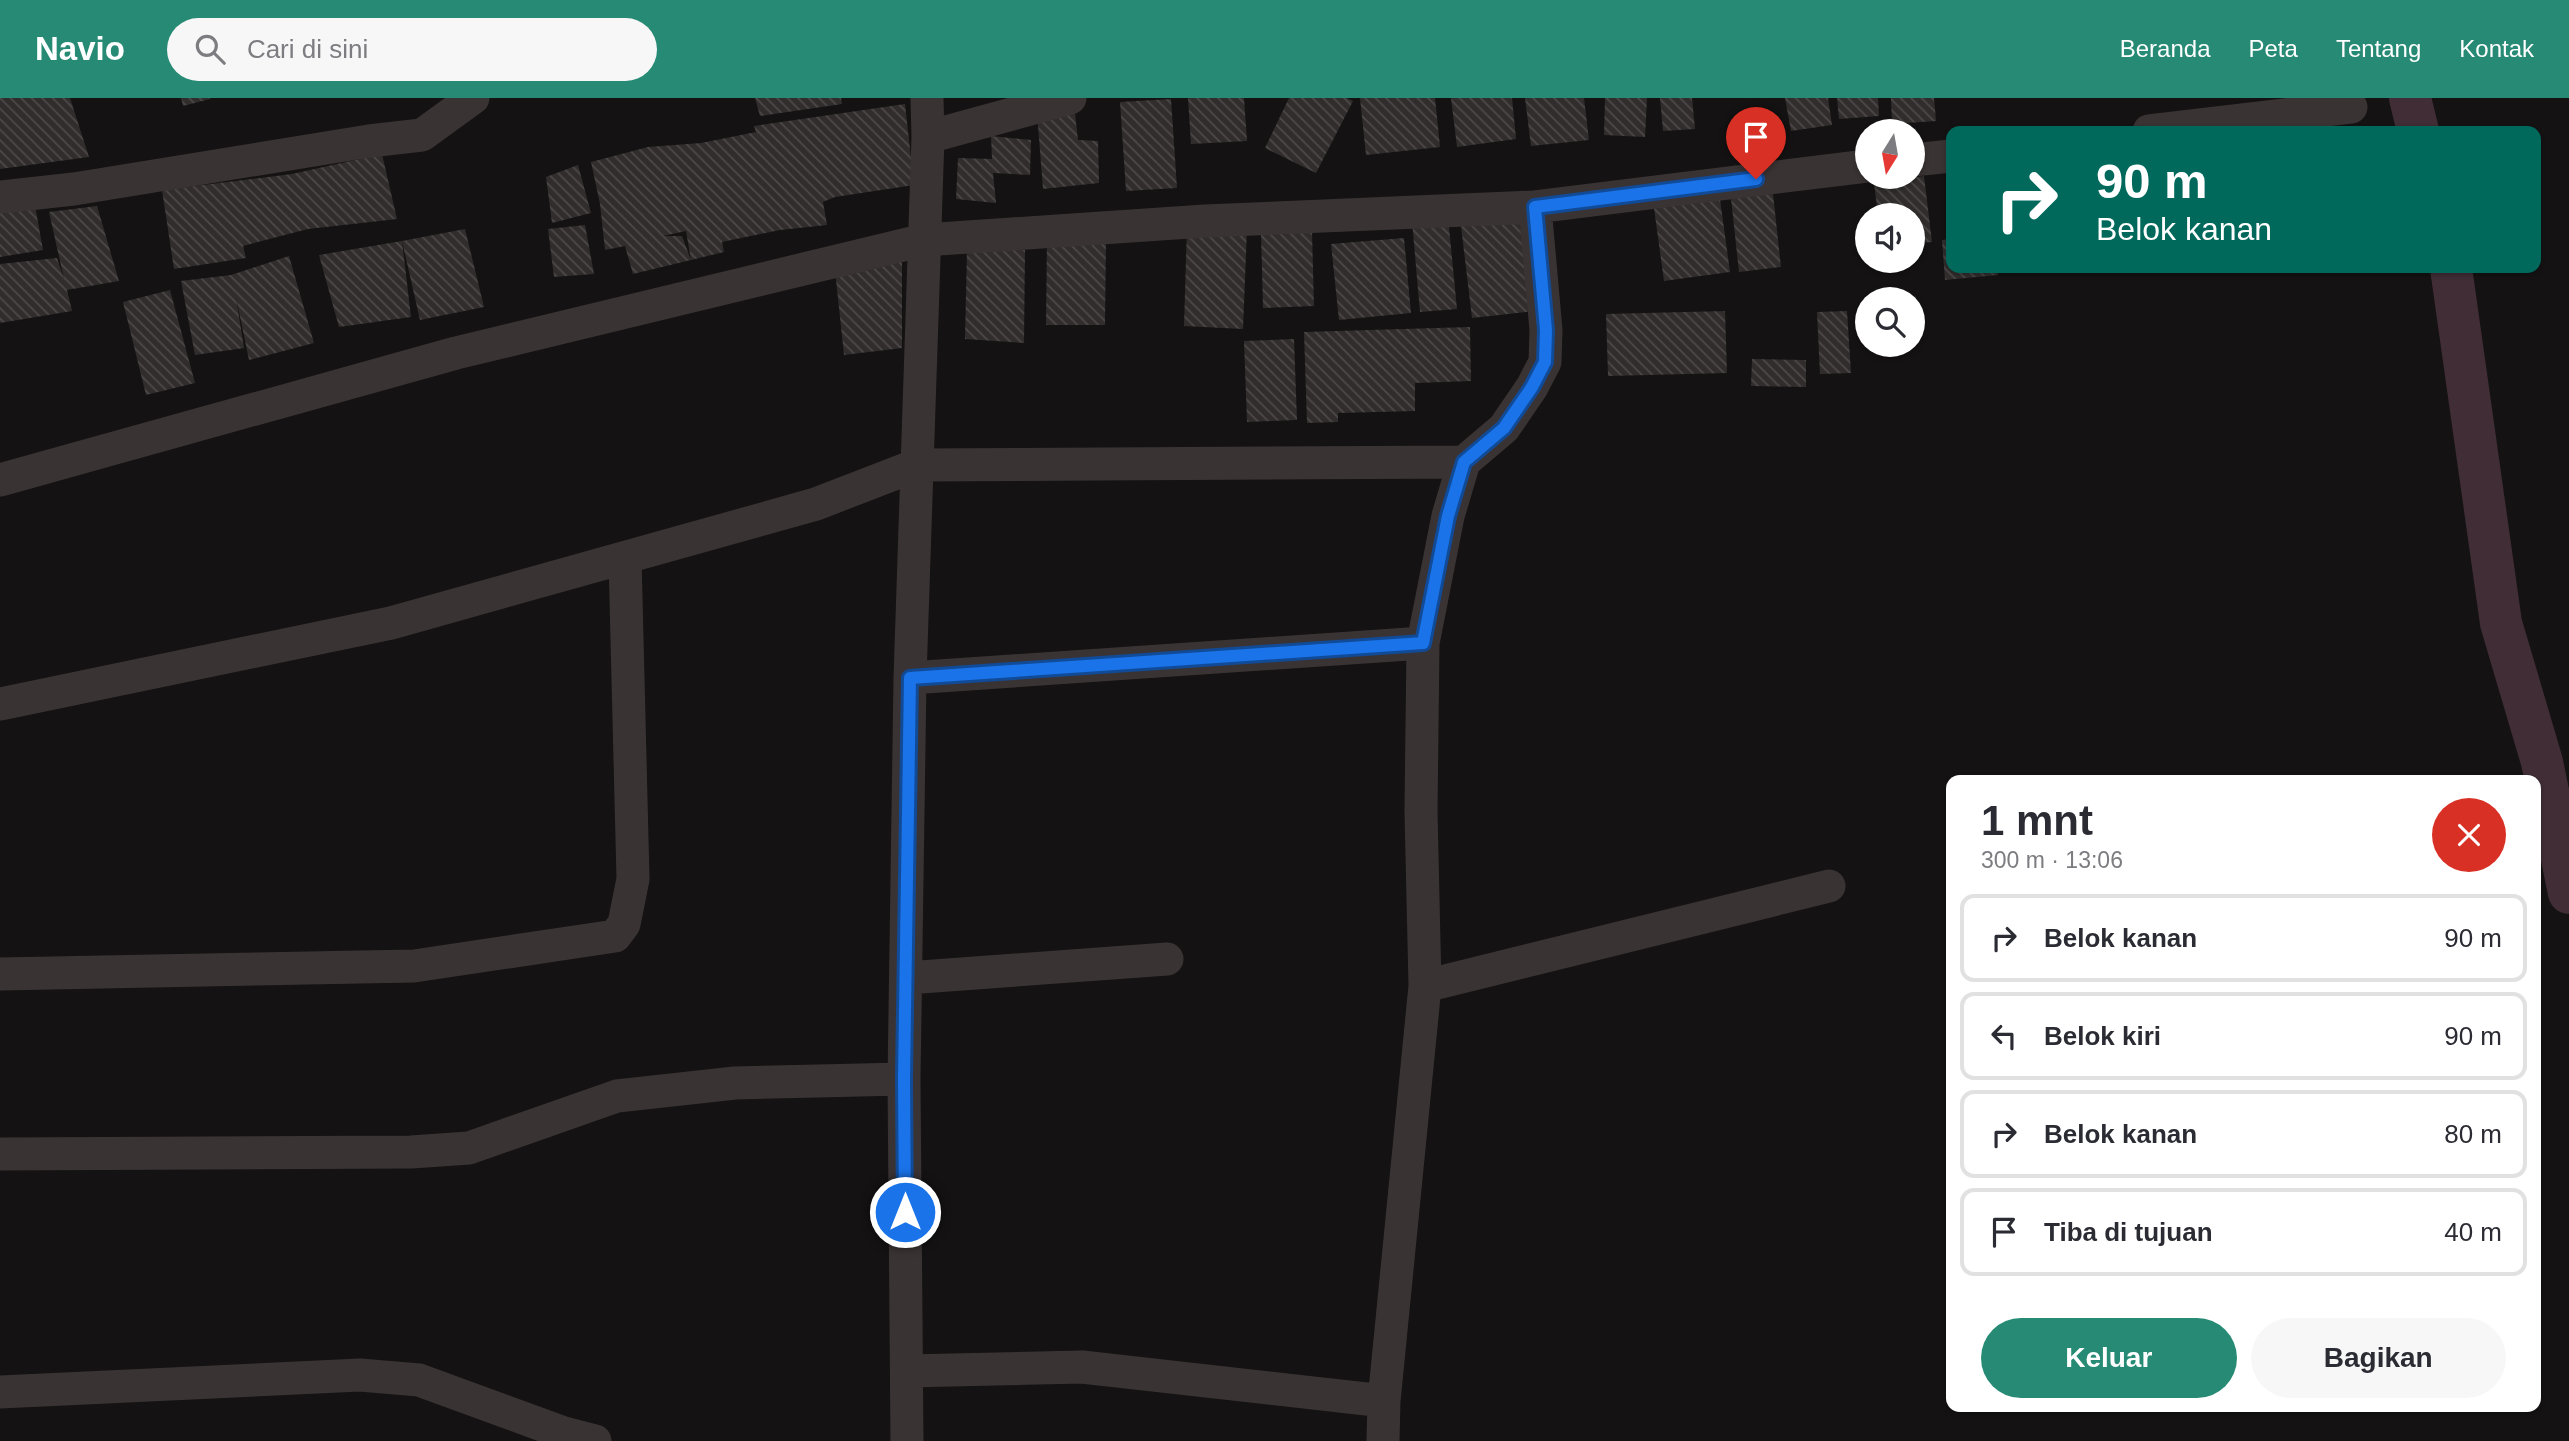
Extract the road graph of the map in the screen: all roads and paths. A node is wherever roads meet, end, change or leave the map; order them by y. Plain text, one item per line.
1 (473, 98) edge
2 (928, 98) edge
3 (1070, 98) edge
4 (2351, 107) dead end
5 (2191, 126) edge
6 (928, 137) junction
7 (1946, 157) edge
8 (1925, 159) edge
9 (1855, 167) edge
10 (0, 197) edge
11 (1535, 207) junction
12 (924, 240) junction
13 (1464, 462) junction
14 (917, 465) junction
15 (0, 480) edge
16 (625, 558) junction
17 (1423, 643) junction
18 (910, 678) junction
19 (0, 704) edge
20 (1829, 886) dead end
21 (1167, 960) dead end
22 (0, 974) edge
23 (907, 978) junction
24 (1425, 986) junction
25 (904, 1079) junction
26 (0, 1154) edge
27 (907, 1371) junction
28 (0, 1392) edge
29 (1384, 1401) junction
30 (595, 1441) edge
31 (907, 1441) edge
32 (1383, 1441) edge

1 - 10 street
2 - 6 street
3 - 6 street
4 - 5 street
6 - 12 street
7 - 8 street
9 - 11 street
11 - 12 street
11 - 13 street
12 - 14 street
12 - 15 street
13 - 14 street
13 - 17 street
14 - 16 street
14 - 18 street
16 - 19 street
16 - 22 street
17 - 18 street
17 - 24 street
18 - 23 street
20 - 24 street
21 - 23 street
23 - 25 street
24 - 29 street
25 - 26 street
25 - 27 street
27 - 29 street
27 - 31 street
28 - 30 street
29 - 32 street

